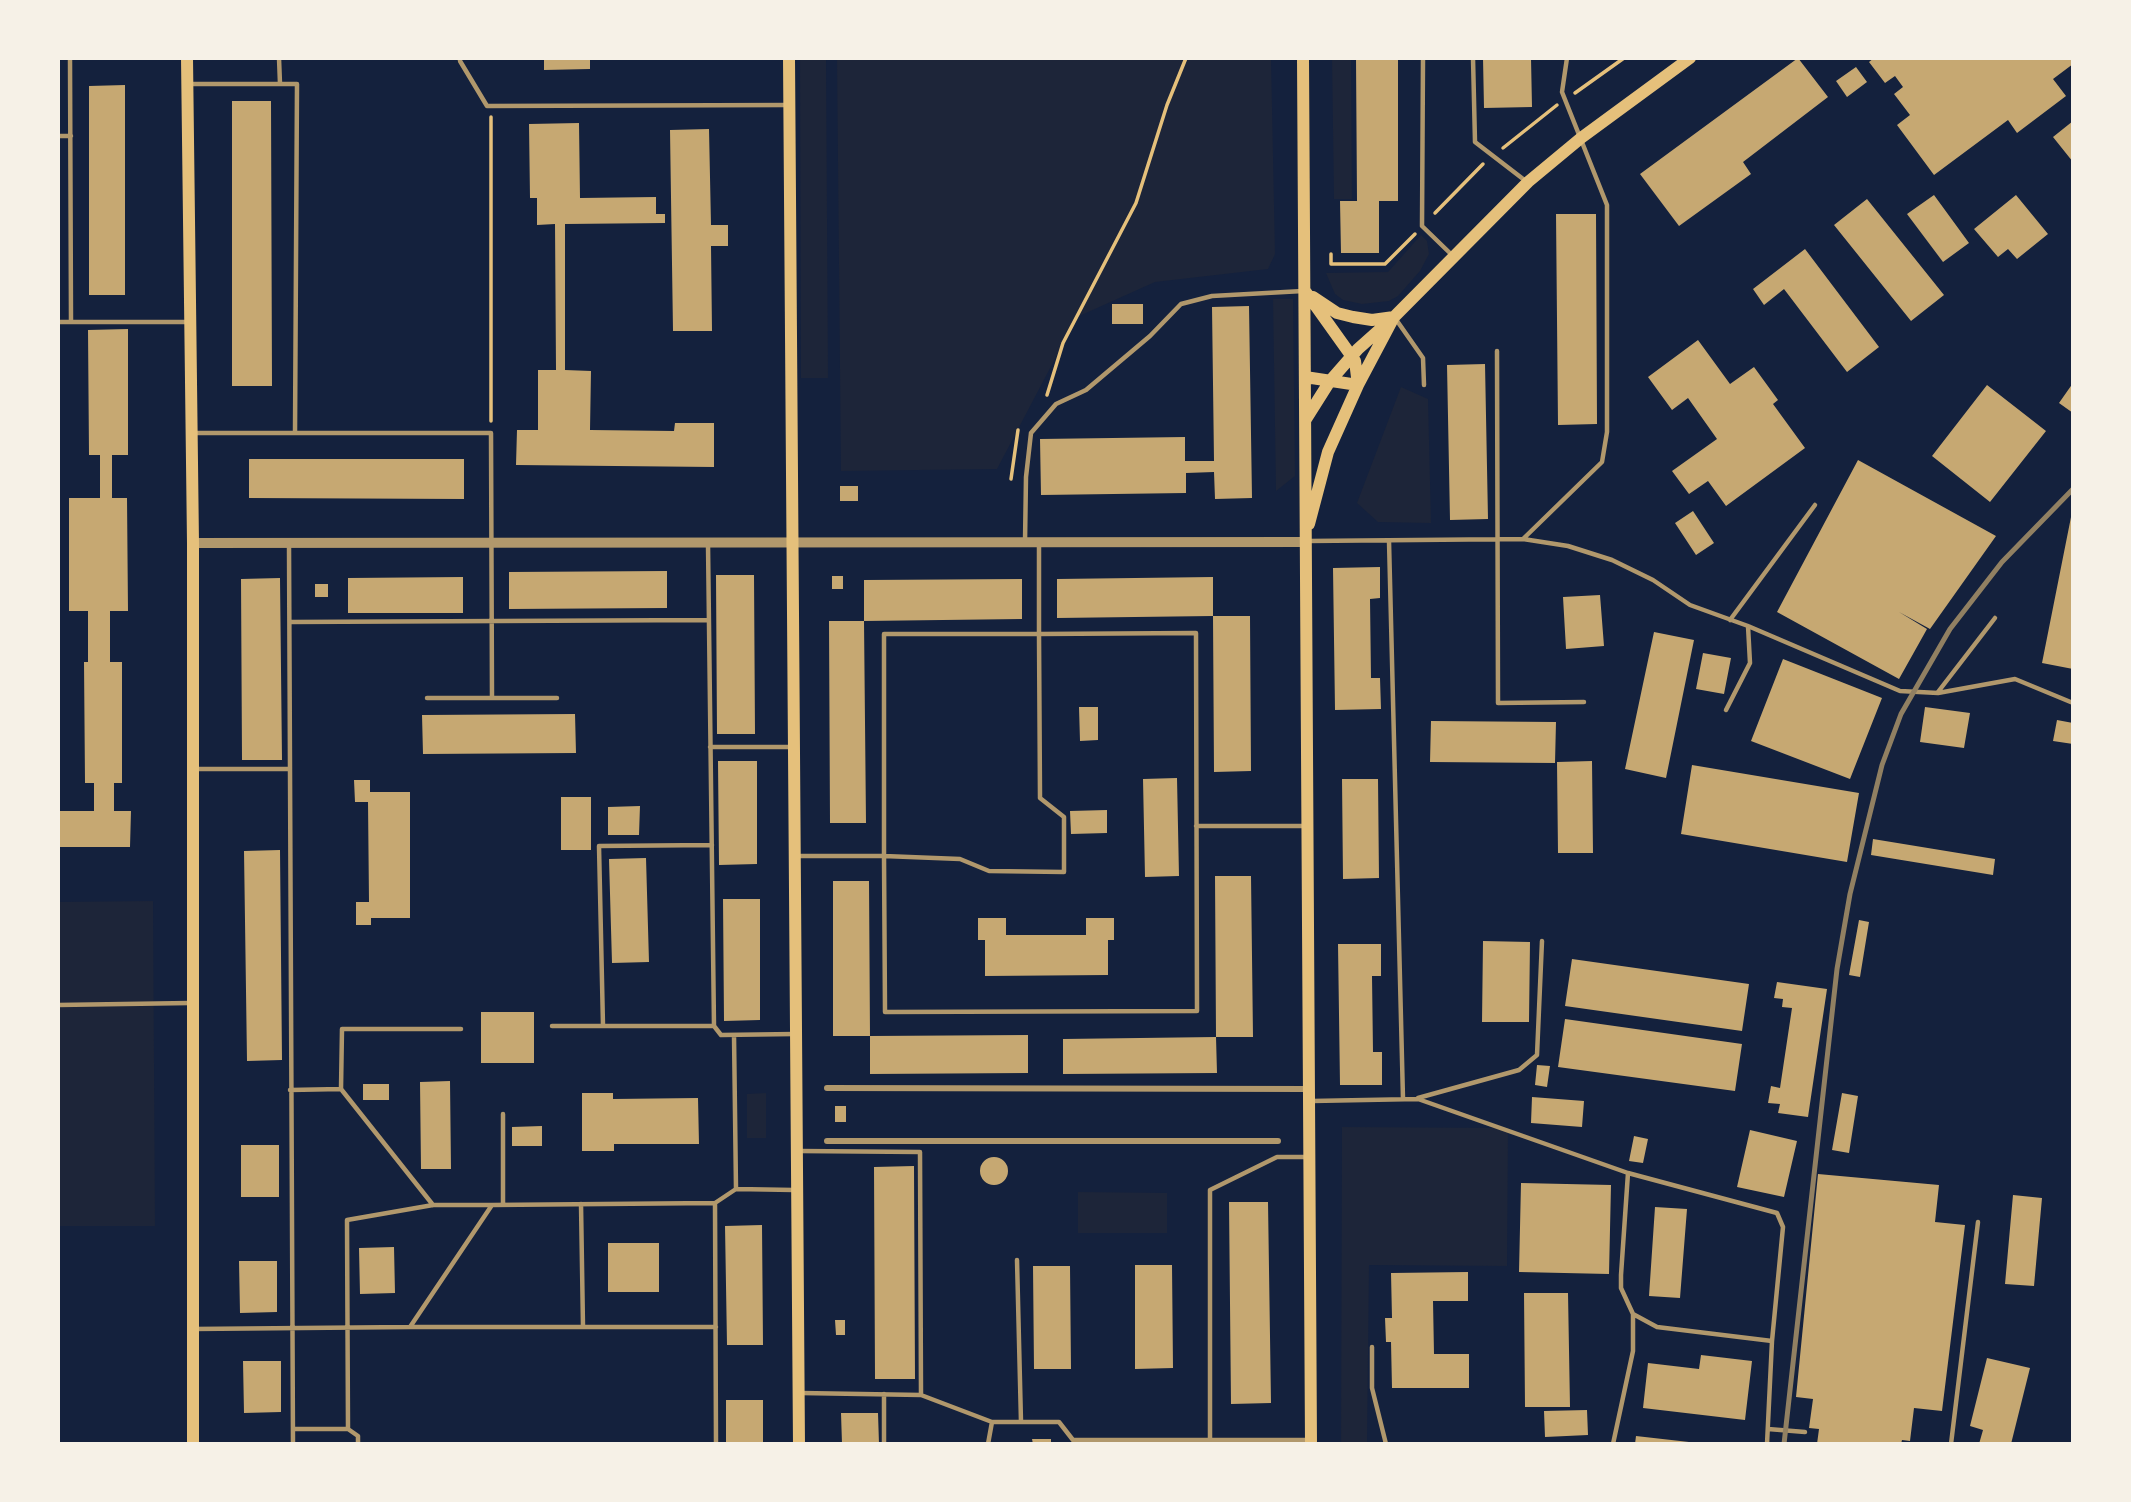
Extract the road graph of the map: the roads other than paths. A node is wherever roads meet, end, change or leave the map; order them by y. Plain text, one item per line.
1 (70, 58) edge
2 (187, 58) edge
3 (279, 58) edge
4 (789, 58) edge
5 (1303, 58) edge
6 (1423, 58) edge
7 (1473, 58) edge
8 (1567, 58) edge
9 (1690, 58) edge
10 (460, 61) dead end
11 (188, 84) junction
12 (280, 84) junction
13 (789, 105) junction
14 (58, 136) edge
15 (71, 136) junction
16 (1581, 138) junction
17 (1528, 183) junction
18 (1454, 256) junction
19 (1305, 291) junction
20 (1395, 317) junction
21 (58, 322) edge
22 (71, 322) junction
23 (190, 322) junction
24 (1497, 351) dead end
25 (1352, 356) junction
26 (1305, 377) junction
27 (1330, 381) junction
28 (1358, 385) junction
29 (1424, 385) dead end
30 (1304, 421) junction
31 (192, 433) junction
32 (295, 433) junction
33 (1815, 505) dead end
34 (1499, 539) junction
35 (1523, 539) junction
36 (1304, 541) junction
37 (1389, 541) junction
38 (491, 542) junction
39 (708, 542) junction
40 (792, 542) junction
41 (1026, 542) junction
42 (1038, 542) junction
43 (193, 543) junction
44 (289, 543) junction
45 (1995, 618) dead end
46 (709, 620) junction
47 (1730, 620) junction
48 (492, 621) junction
49 (290, 622) junction
50 (1748, 626) junction
51 (1039, 634) junction
52 (1938, 693) junction
53 (427, 698) dead end
54 (492, 698) junction
55 (557, 698) dead end
56 (1584, 702) dead end
57 (2073, 702) edge
58 (1726, 710) dead end
59 (710, 747) junction
60 (794, 747) junction
61 (192, 769) junction
62 (290, 769) junction
63 (1196, 826) junction
64 (1306, 826) junction
65 (712, 845) junction
66 (795, 856) junction
67 (884, 856) junction
68 (1542, 941) dead end
69 (191, 1003) junction
70 (58, 1005) edge
71 (552, 1026) dead end
72 (603, 1026) junction
73 (714, 1026) junction
74 (461, 1029) dead end
75 (734, 1034) junction
76 (797, 1034) junction
77 (827, 1088) dead end
78 (341, 1089) junction
79 (290, 1090) junction
80 (1307, 1095) junction
81 (1403, 1099) junction
82 (1418, 1099) junction
83 (503, 1114) dead end
84 (827, 1141) dead end
85 (1278, 1141) dead end
86 (798, 1151) junction
87 (1308, 1157) junction
88 (1628, 1173) junction
89 (736, 1189) junction
90 (799, 1190) junction
91 (716, 1203) junction
92 (581, 1204) junction
93 (433, 1205) junction
94 (492, 1205) junction
95 (503, 1205) junction
96 (1978, 1222) dead end
97 (1017, 1260) dead end
98 (1633, 1314) junction
99 (348, 1327) junction
100 (410, 1327) junction
101 (583, 1327) junction
102 (716, 1327) junction
103 (293, 1328) junction
104 (192, 1329) junction
105 (1772, 1340) junction
106 (1372, 1347) dead end
107 (799, 1393) junction
108 (884, 1394) junction
109 (921, 1395) junction
110 (992, 1422) junction
111 (1021, 1422) junction
112 (293, 1429) junction
113 (348, 1429) junction
114 (1768, 1429) junction
115 (1805, 1432) dead end
116 (1088, 1442) edge
117 (1210, 1442) edge
118 (1311, 1442) edge
119 (193, 1444) edge
120 (293, 1444) edge
121 (358, 1444) edge
122 (716, 1444) edge
123 (799, 1444) edge
124 (884, 1444) edge
125 (988, 1444) edge
126 (1386, 1444) edge
127 (1613, 1444) edge
128 (1767, 1444) edge
129 (1951, 1444) edge

1 - 15 lane
2 - 11 main road
3 - 12 lane
4 - 13 main road
5 - 19 main road
6 - 18 lane
7 - 17 lane
8 - 16 lane
9 - 16 main road
10 - 13 lane
11 - 12 lane
11 - 23 main road
12 - 32 lane
13 - 40 main road
14 - 15 lane
15 - 22 lane
16 - 17 main road
16 - 35 lane
17 - 18 main road
18 - 20 main road
19 - 20 main road
19 - 25 main road
19 - 26 main road
19 - 41 lane
20 - 25 main road
20 - 28 main road
20 - 29 lane
21 - 22 lane
22 - 23 lane
23 - 31 main road
24 - 34 lane
25 - 27 main road
25 - 28 main road
26 - 27 main road
26 - 30 main road
27 - 28 main road
27 - 30 main road
28 - 36 main road
30 - 36 main road
31 - 32 lane
31 - 43 main road
32 - 38 lane
33 - 47 lane
34 - 35 lane
34 - 37 lane
34 - 56 lane
35 - 47 lane
36 - 37 lane
36 - 42 street
36 - 64 main road
37 - 81 lane
38 - 39 street
38 - 44 street
38 - 48 lane
39 - 40 street
39 - 46 lane
40 - 41 street
40 - 60 main road
41 - 42 street
42 - 51 lane
43 - 44 street
43 - 61 main road
44 - 49 lane
45 - 52 lane
46 - 48 lane
46 - 59 lane
47 - 50 lane
48 - 49 lane
48 - 54 lane
49 - 62 lane
50 - 52 lane
50 - 58 lane
51 - 63 lane
51 - 67 lane
51 - 67 lane
52 - 57 lane
53 - 54 lane
54 - 55 lane
59 - 60 lane
59 - 65 lane
60 - 66 main road
61 - 62 lane
61 - 69 main road
62 - 79 lane
63 - 64 lane
63 - 67 lane
64 - 80 main road
65 - 72 lane
65 - 73 lane
66 - 67 lane
66 - 76 main road
68 - 82 lane
69 - 70 lane
69 - 104 main road
71 - 72 lane
72 - 73 lane
73 - 75 lane
74 - 78 lane
75 - 76 lane
75 - 89 lane
76 - 86 main road
77 - 80 street
78 - 79 lane
78 - 93 lane
79 - 103 lane
80 - 81 lane
80 - 87 main road
81 - 82 lane
82 - 88 lane
83 - 95 lane
84 - 85 street
86 - 90 main road
86 - 109 lane
87 - 117 lane
87 - 118 main road
88 - 98 lane
88 - 105 lane
89 - 90 lane
89 - 91 lane
90 - 107 main road
91 - 92 lane
91 - 102 lane
92 - 95 lane
92 - 101 lane
93 - 94 lane
93 - 99 lane
94 - 95 lane
94 - 100 lane
96 - 129 lane
97 - 111 lane
98 - 105 lane
98 - 127 lane
99 - 100 lane
99 - 103 lane
99 - 113 lane
100 - 101 lane
101 - 102 lane
102 - 122 lane
103 - 104 lane
103 - 112 lane
104 - 119 main road
105 - 114 lane
106 - 126 lane
107 - 108 lane
107 - 123 main road
108 - 109 lane
108 - 124 lane
109 - 110 lane
110 - 111 lane
110 - 125 lane
111 - 116 lane
112 - 113 lane
112 - 120 lane
113 - 121 lane
114 - 115 lane
114 - 128 lane
116 - 117 lane
117 - 118 lane

